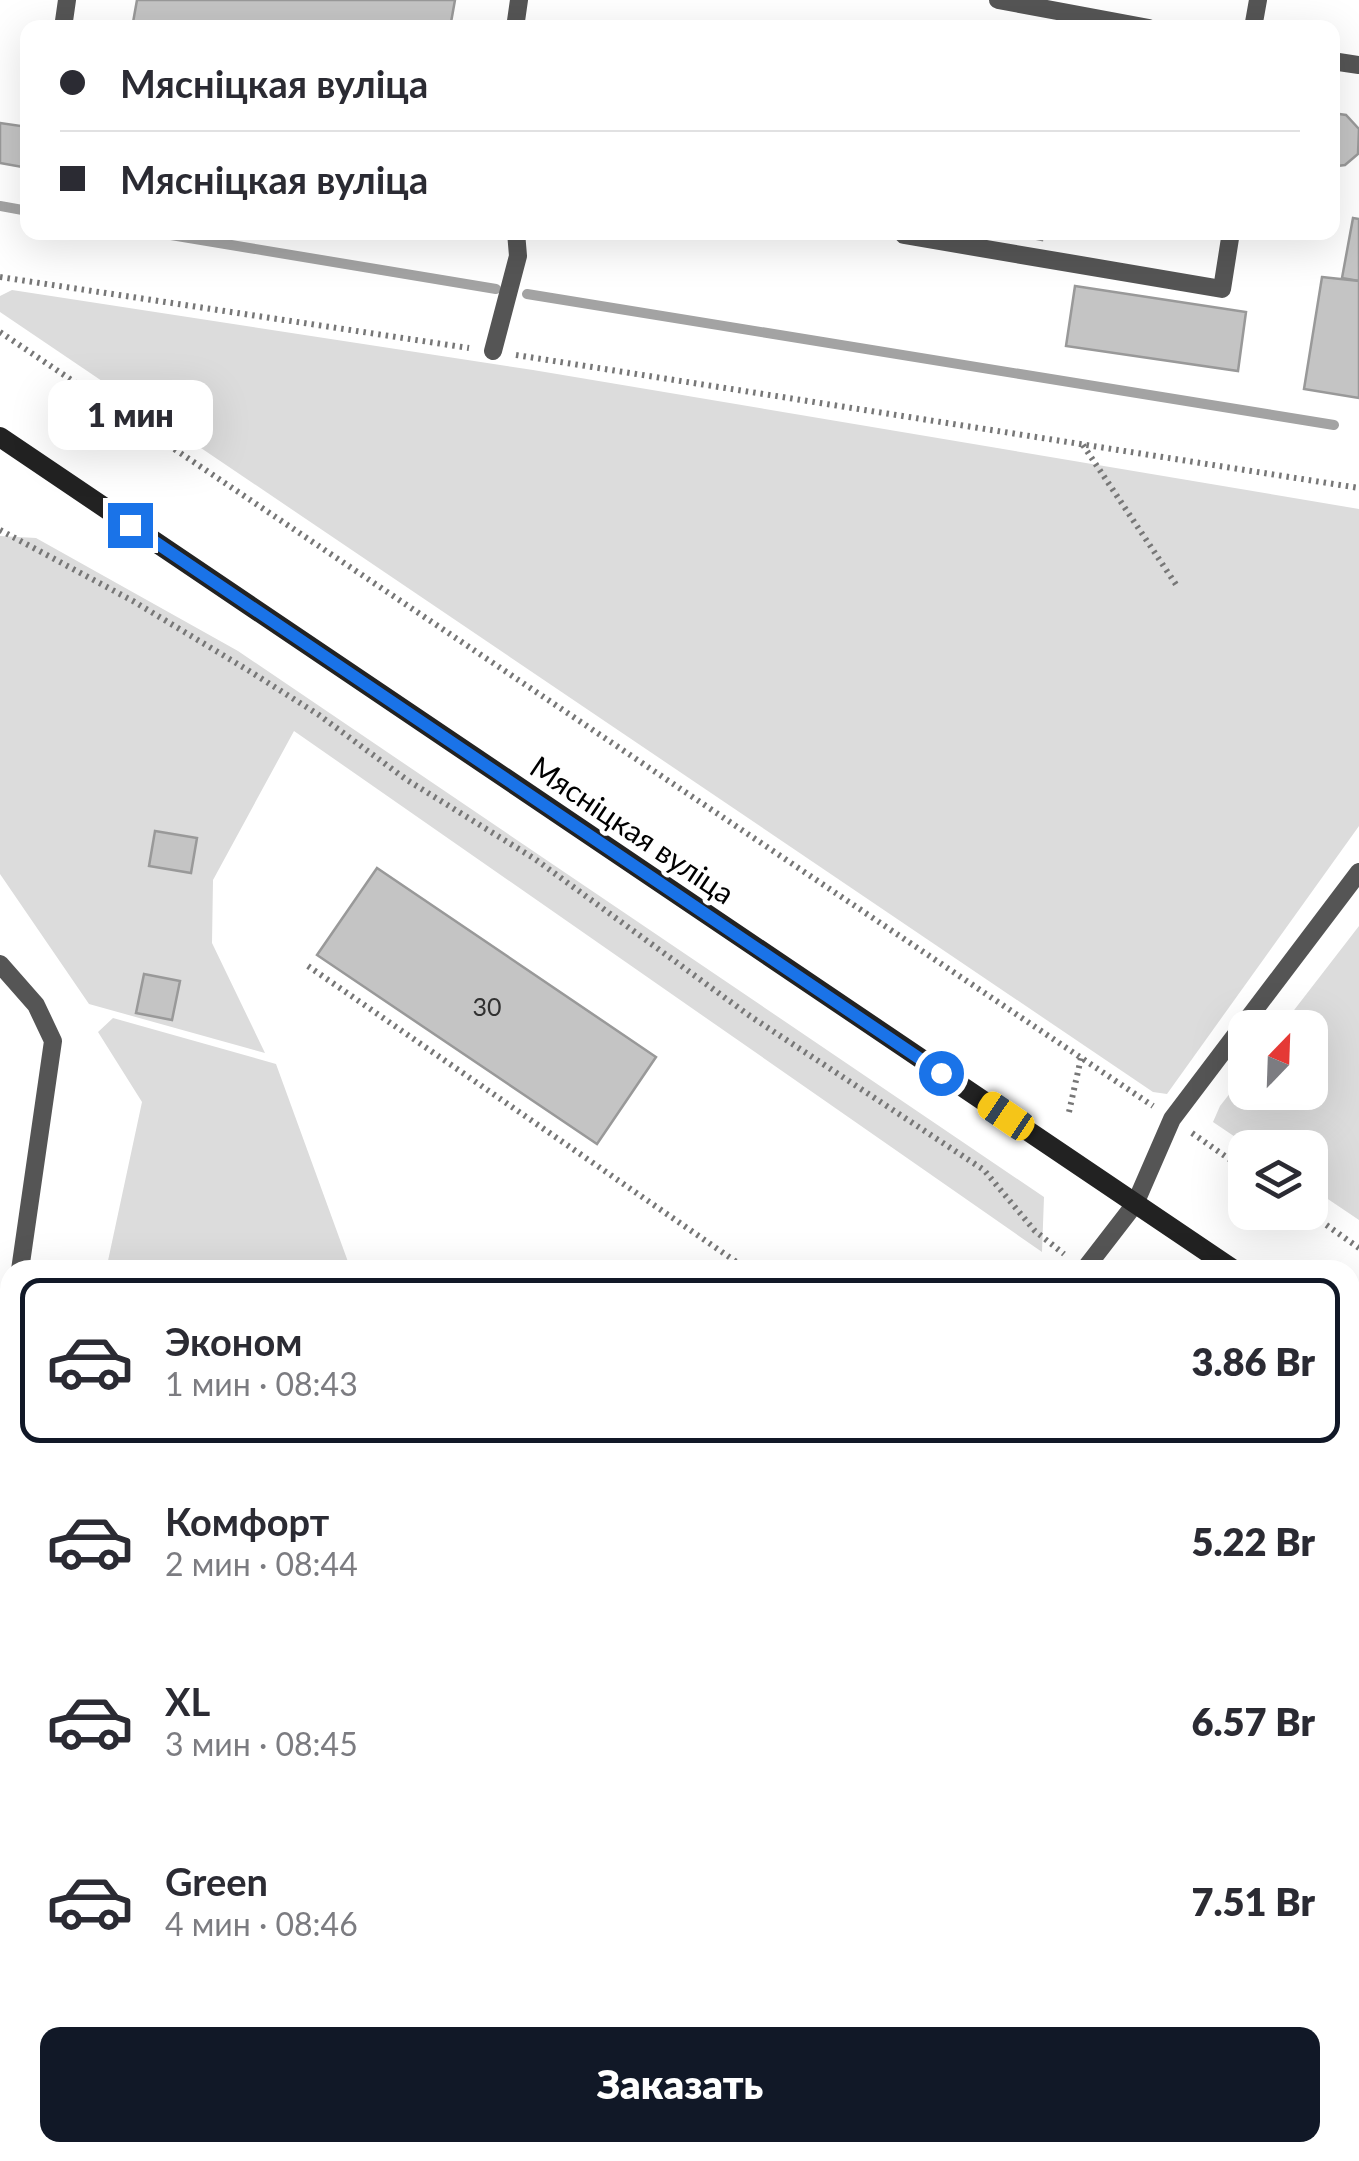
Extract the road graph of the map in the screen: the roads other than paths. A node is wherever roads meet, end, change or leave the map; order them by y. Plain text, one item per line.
1 (998, 0) edge
2 (1107, 20) edge
3 (517, 240) edge
4 (939, 240) edge
5 (1230, 240) edge
6 (493, 351) road end
7 (0, 437) edge
8 (1359, 872) edge
9 (0, 964) edge
10 (1136, 1204) junction
11 (21, 1260) edge
12 (1092, 1260) edge
13 (1219, 1260) edge

1 - 2 lane
3 - 6 lane
4 - 5 lane
7 - 10 main road, Мясніцкая вуліца
8 - 10 lane
9 - 11 lane
10 - 12 lane
10 - 13 main road, Мясніцкая вуліца

